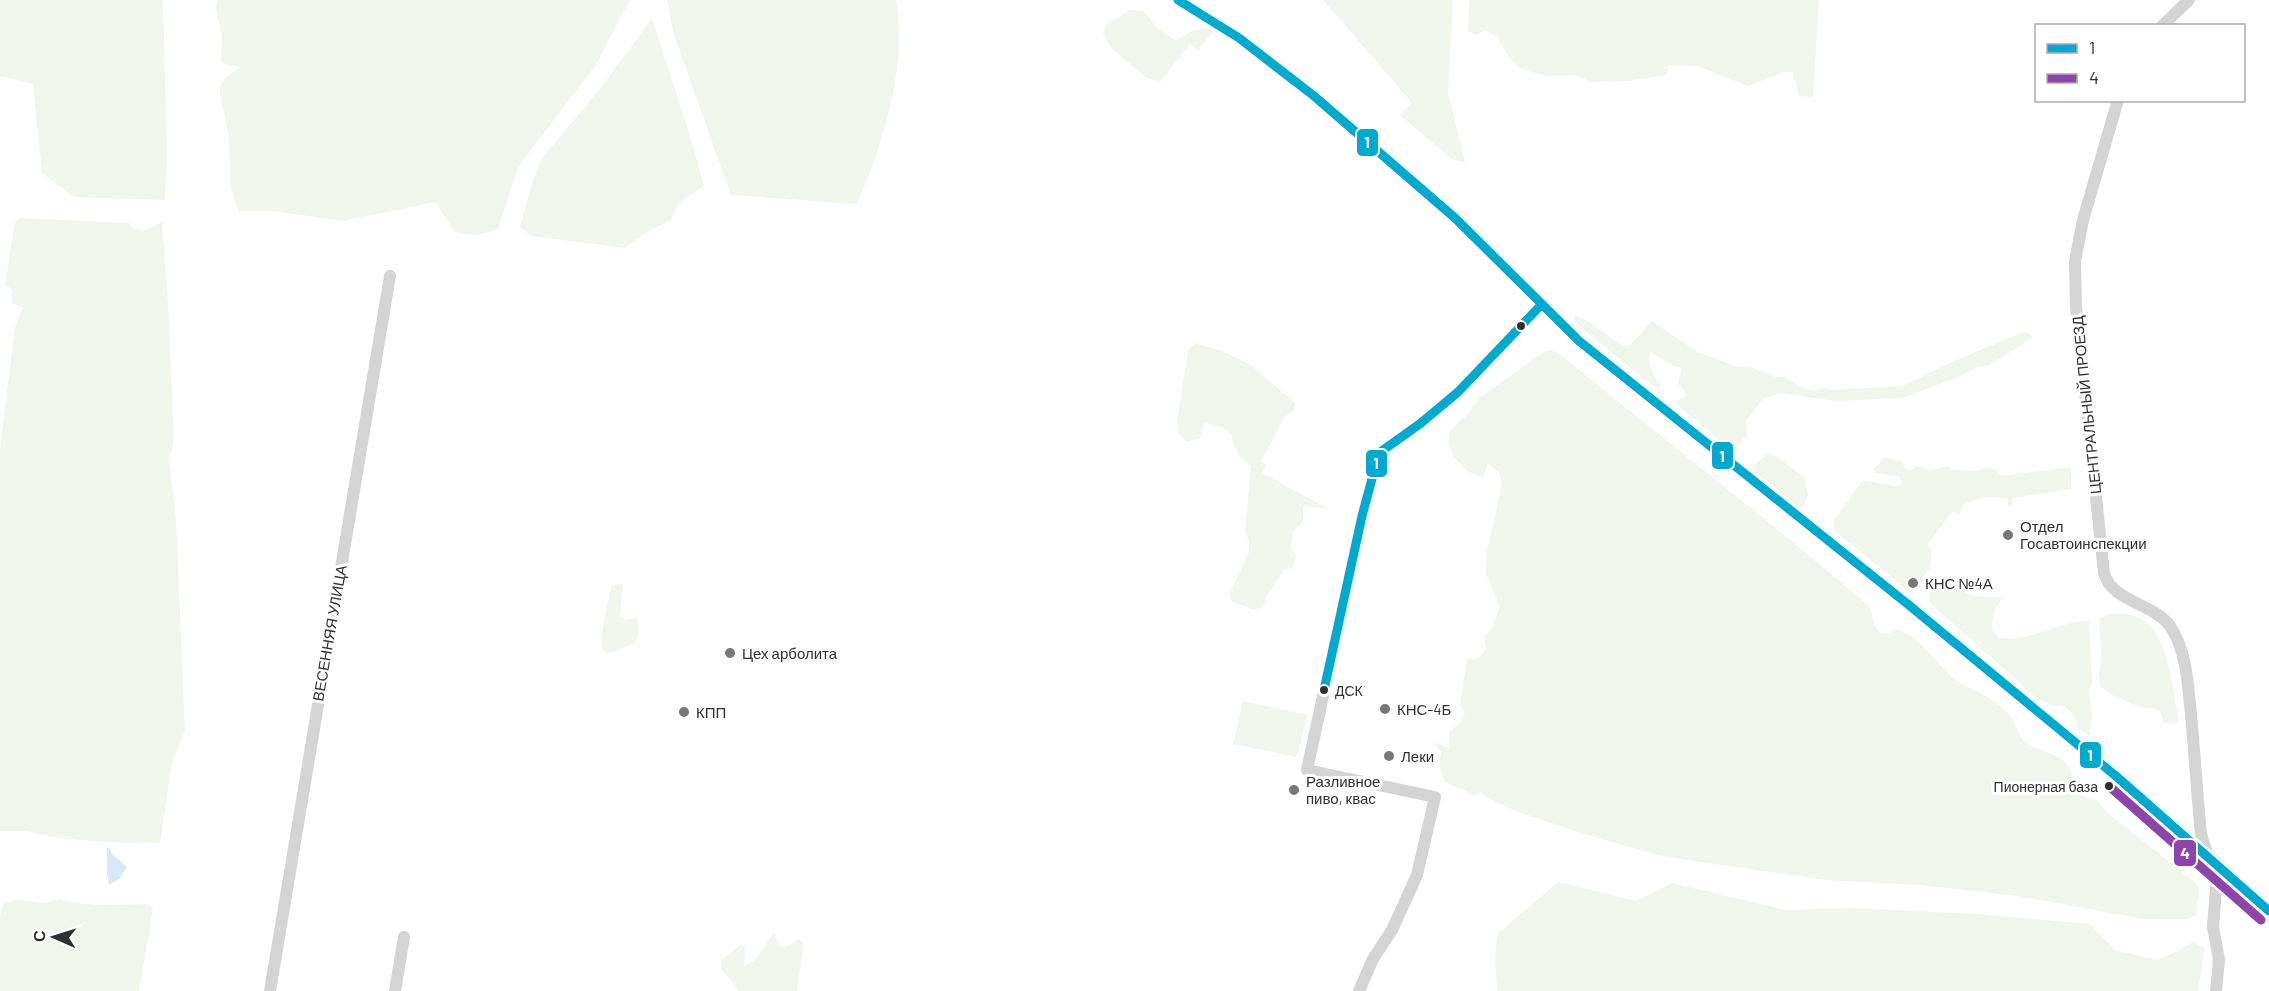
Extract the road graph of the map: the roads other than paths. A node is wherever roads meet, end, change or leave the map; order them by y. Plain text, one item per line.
1 (1178, 0) edge
2 (2189, 0) edge
3 (2164, 24) edge
4 (2117, 102) edge
5 (390, 276) dead end
6 (1542, 304) junction
7 (2213, 859) junction
8 (2269, 911) edge
9 (404, 937) dead end
10 (270, 991) edge
11 (395, 991) edge
12 (1359, 991) edge
13 (2216, 991) edge

1 - 6 street
2 - 3 street
4 - 7 street, ЦЕНТРАЛЬНЫЙ ПРОЕЗД
5 - 10 street, ВЕСЕННЯЯ УЛИЦА
6 - 7 street
6 - 12 street
7 - 8 street
7 - 13 street
9 - 11 street

